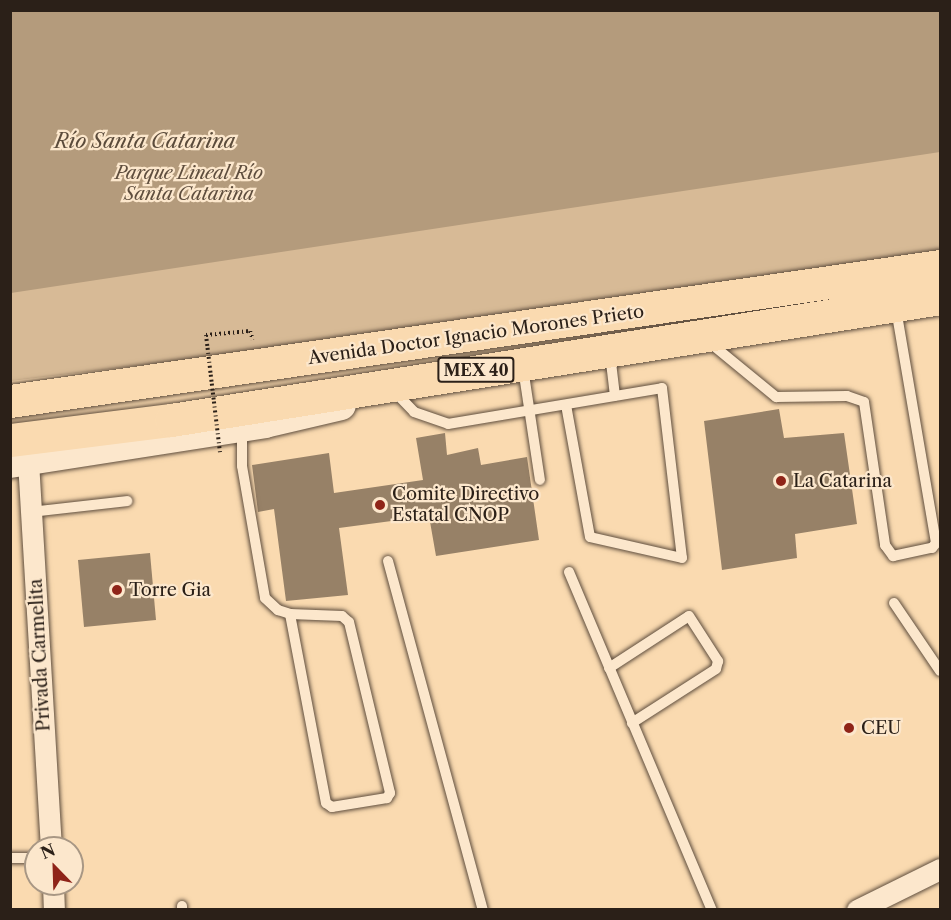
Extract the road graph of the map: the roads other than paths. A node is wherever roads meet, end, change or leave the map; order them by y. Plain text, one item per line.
1 (940, 266) edge
2 (940, 299) edge
3 (896, 305) junction
4 (700, 335) junction
5 (610, 349) junction
6 (522, 361) junction
7 (382, 386) junction
8 (615, 396) junction
9 (10, 401) edge
10 (566, 405) junction
11 (529, 411) junction
12 (243, 418) junction
13 (16, 455) edge
14 (540, 480) dead end
15 (127, 501) dead end
16 (31, 512) junction
17 (388, 561) dead end
18 (568, 572) dead end
19 (894, 603) dead end
20 (290, 614) junction
21 (609, 668) junction
22 (940, 671) edge
23 (632, 723) junction
24 (50, 836) edge
25 (940, 869) edge
26 (483, 909) edge
27 (712, 909) edge
28 (857, 909) edge

1 - 9 highway, Avenida Doctor Ignacio Morones Prieto / MEX 40
2 - 3 highway, Avenida Doctor Ignacio Morones Prieto / MEX 40
3 - 4 highway, Avenida Doctor Ignacio Morones Prieto / MEX 40
3 - 4 lane
4 - 5 highway, Avenida Doctor Ignacio Morones Prieto / MEX 40
5 - 6 highway, Avenida Doctor Ignacio Morones Prieto / MEX 40
5 - 8 lane
6 - 7 highway, Avenida Doctor Ignacio Morones Prieto / MEX 40
6 - 11 lane
7 - 11 lane
7 - 12 highway, Avenida Doctor Ignacio Morones Prieto / MEX 40
8 - 10 lane
8 - 10 lane
10 - 11 lane
11 - 14 lane
12 - 13 highway, Avenida Doctor Ignacio Morones Prieto / MEX 40
12 - 20 lane
13 - 16 street, Privada Carmelita
15 - 16 lane
16 - 24 street, Privada Carmelita
17 - 26 lane
18 - 21 lane
19 - 22 lane
20 - 20 lane
21 - 23 lane
21 - 23 lane
23 - 27 lane
25 - 28 street

